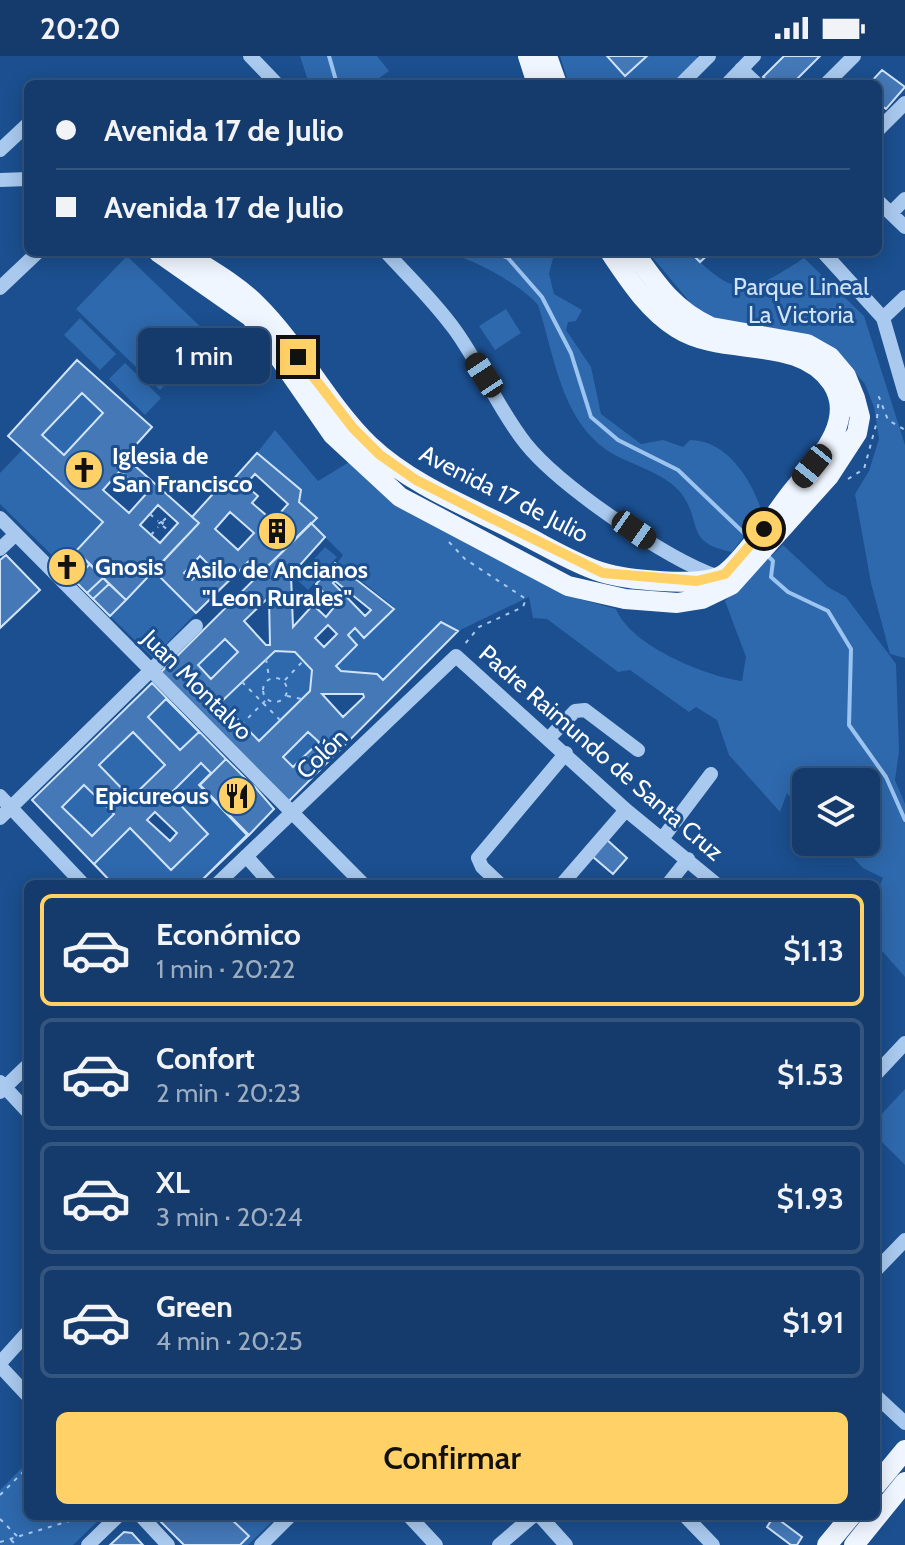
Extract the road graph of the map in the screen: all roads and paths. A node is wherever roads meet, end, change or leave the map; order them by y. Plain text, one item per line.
1 (250, 56) edge
2 (528, 56) edge
3 (547, 56) edge
4 (709, 56) edge
5 (754, 56) edge
6 (854, 56) edge
7 (741, 69) junction
8 (273, 80) edge
9 (536, 80) edge
10 (556, 80) edge
11 (685, 80) edge
12 (731, 80) edge
13 (753, 80) edge
14 (830, 80) edge
15 (905, 103) edge
16 (882, 126) edge
17 (24, 128) edge
18 (0, 150) edge
19 (24, 179) edge
20 (0, 180) edge
21 (905, 199) edge
22 (882, 205) edge
23 (891, 213) junction
24 (905, 227) edge
25 (34, 256) edge
26 (164, 256) edge
27 (188, 256) edge
28 (390, 256) edge
29 (613, 256) edge
30 (637, 256) edge
31 (827, 256) edge
32 (0, 288) edge
33 (905, 297) edge
34 (883, 318) junction
35 (905, 394) edge
36 (150, 514) dead end
37 (169, 515) dead end
38 (0, 518) edge
39 (161, 524) junction
40 (458, 530) junction
41 (170, 532) dead end
42 (770, 532) junction
43 (16, 534) junction
44 (151, 535) dead end
45 (0, 549) edge
46 (712, 577) junction
47 (196, 626) dead end
48 (456, 656) junction
49 (266, 659) dead end
50 (303, 661) dead end
51 (153, 672) junction
52 (269, 678) junction
53 (284, 681) junction
54 (242, 682) dead end
55 (285, 696) junction
56 (302, 699) dead end
57 (267, 700) junction
58 (263, 703) junction
59 (280, 720) dead end
60 (549, 738) junction
61 (223, 743) junction
62 (638, 750) dead end
63 (566, 753) junction
64 (711, 774) dead end
65 (0, 796) edge
66 (626, 810) junction
67 (6, 813) edge
68 (292, 813) junction
69 (662, 839) junction
70 (246, 856) junction
71 (688, 859) junction
72 (79, 880) edge
73 (221, 880) edge
74 (267, 880) edge
75 (359, 880) edge
76 (496, 880) edge
77 (565, 880) edge
78 (671, 880) edge
79 (712, 880) edge
80 (905, 1043) edge
81 (24, 1068) edge
82 (880, 1070) edge
83 (2, 1087) edge
84 (24, 1108) edge
85 (905, 1240) edge
86 (880, 1266) edge
87 (24, 1337) edge
88 (0, 1364) edge
89 (24, 1391) edge
90 (880, 1400) edge
91 (905, 1423) edge
92 (904, 1453) edge
93 (24, 1471) edge
94 (880, 1480) edge
95 (905, 1482) edge
96 (0, 1495) edge
97 (880, 1513) edge
98 (0, 1519) edge
99 (73, 1520) edge
100 (114, 1520) edge
101 (145, 1520) edge
102 (286, 1520) edge
103 (413, 1520) edge
104 (528, 1520) edge
105 (544, 1520) edge
106 (689, 1520) edge
107 (848, 1520) edge
108 (874, 1520) edge
109 (18, 1537) junction
110 (10, 1539) junction
111 (0, 1542) edge
112 (16, 1545) edge
113 (88, 1545) edge
114 (168, 1545) edge
115 (261, 1545) edge
116 (436, 1545) edge
117 (499, 1545) edge
118 (566, 1545) edge
119 (713, 1545) edge
120 (827, 1545) edge
121 (854, 1545) edge

1 - 8 street
2 - 9 main road
3 - 10 main road
4 - 11 street
5 - 7 street
6 - 14 street
7 - 12 street
7 - 13 street
15 - 16 street
17 - 18 street
19 - 20 street
21 - 23 street
22 - 23 street
23 - 24 street
25 - 32 street
26 - 40 main road, Avenida 17 de Julio
27 - 46 main road, Avenida 17 de Julio
28 - 46 street
29 - 42 main road, Avenida 17 de Julio
30 - 42 main road, Avenida 17 de Julio
31 - 34 street
33 - 34 street
34 - 35 street
36 - 39 path
37 - 39 path
38 - 43 street, Juan Montalvo
39 - 41 path
39 - 44 path
40 - 46 main road, Avenida 17 de Julio
40 - 48 path
42 - 46 main road, Avenida 17 de Julio
43 - 45 street
43 - 51 street, Juan Montalvo
47 - 51 street
48 - 60 street, Padre Raimundo de Santa Cruz
48 - 68 street, Colón
49 - 52 path
50 - 53 path
51 - 61 street, Juan Montalvo
51 - 67 street
52 - 53 path
52 - 57 path
53 - 55 path
54 - 58 path
55 - 56 path
55 - 57 path
57 - 58 path
58 - 59 path
58 - 61 path
60 - 62 street
60 - 63 street, Padre Raimundo de Santa Cruz
61 - 68 street, Juan Montalvo
63 - 66 street, Padre Raimundo de Santa Cruz
63 - 76 street
64 - 69 street
65 - 67 street
66 - 69 street, Padre Raimundo de Santa Cruz
66 - 77 street
67 - 72 street
68 - 70 street, Colón
68 - 75 street, Juan Montalvo
69 - 71 street, Padre Raimundo de Santa Cruz
70 - 73 street, Colón
70 - 74 street
71 - 78 street
71 - 79 street, Padre Raimundo de Santa Cruz
80 - 82 street
81 - 83 street
83 - 84 street
85 - 86 street
87 - 88 street
88 - 89 street
90 - 91 street
92 - 94 main road
93 - 96 path
95 - 97 main road
98 - 109 path
99 - 109 path
100 - 113 street
101 - 114 street
102 - 115 street
103 - 116 street
104 - 117 street
105 - 118 street
106 - 119 street
107 - 120 main road
108 - 121 main road
109 - 110 path
110 - 111 path
110 - 112 path

